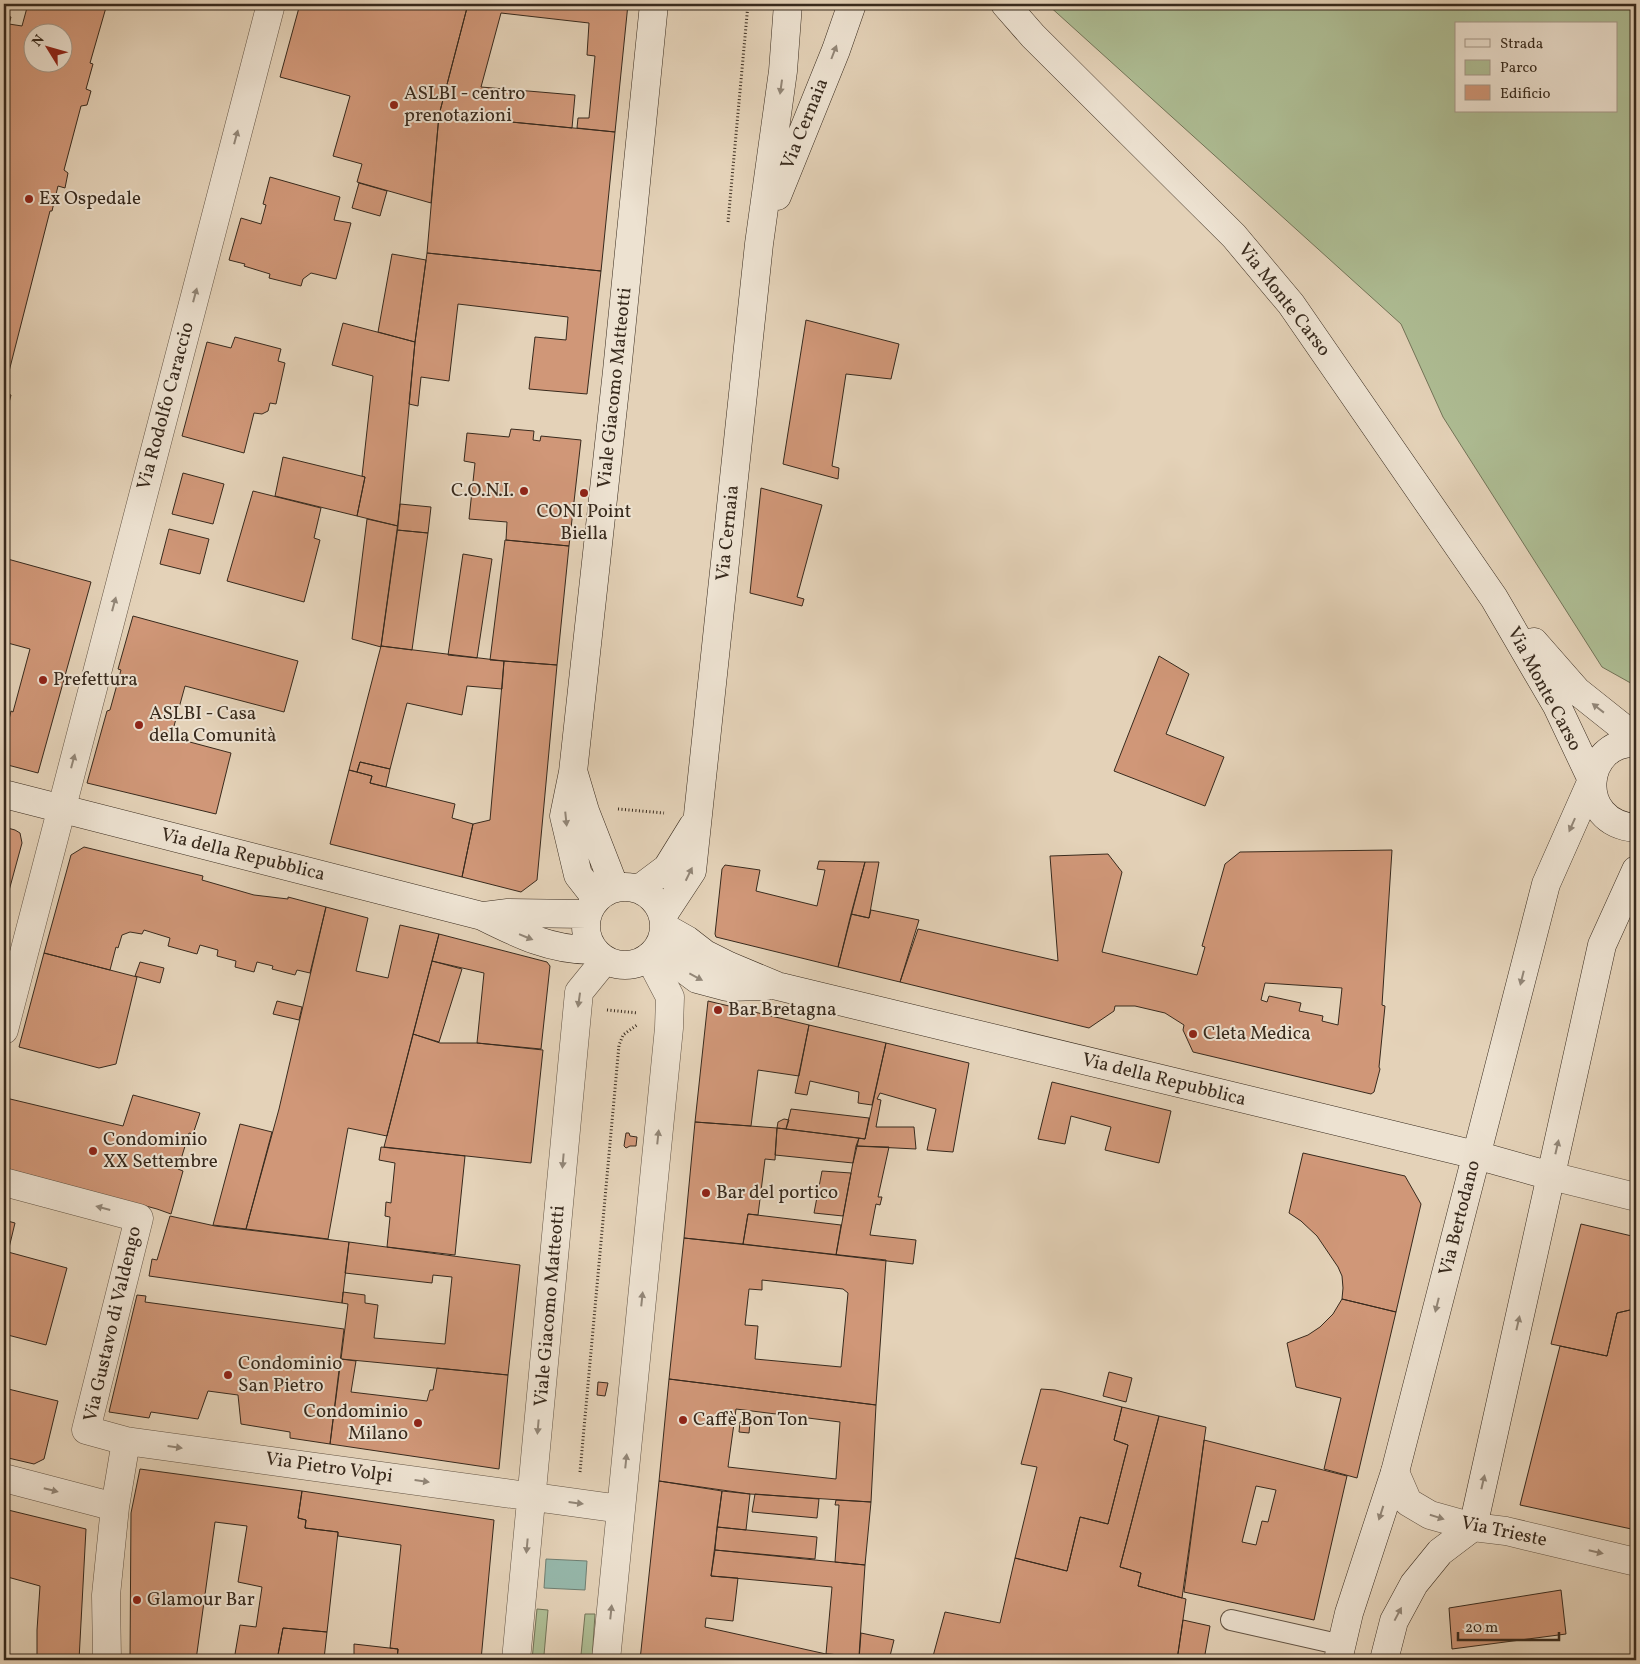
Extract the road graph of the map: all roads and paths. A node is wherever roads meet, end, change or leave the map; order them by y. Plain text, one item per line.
1 (271, 4) edge
2 (654, 4) edge
3 (748, 4) edge
4 (788, 4) edge
5 (852, 4) edge
6 (984, 4) edge
7 (1005, 4) edge
8 (1033, 36) junction
9 (727, 227) dead end
10 (759, 244) junction
11 (1494, 598) junction
12 (1636, 738) edge
13 (1636, 744) edge
14 (573, 772) junction
15 (1592, 780) junction
16 (4, 794) edge
17 (60, 808) junction
18 (585, 811) junction
19 (665, 813) dead end
20 (697, 821) junction
21 (1636, 828) edge
22 (1636, 870) edge
23 (609, 897) junction
24 (482, 916) junction
25 (658, 937) junction
26 (599, 955) junction
27 (601, 1010) dead end
28 (646, 1014) dead end
29 (643, 1022) dead end
30 (4, 1030) edge
31 (1476, 1155) junction
32 (1551, 1176) junction
33 (4, 1182) edge
34 (1636, 1198) edge
35 (126, 1441) junction
36 (1395, 1472) junction
37 (4, 1478) edge
38 (531, 1498) junction
39 (561, 1501) junction
40 (115, 1506) junction
41 (621, 1509) junction
42 (1473, 1527) junction
43 (1636, 1562) edge
44 (1231, 1620) dead end
45 (107, 1651) edge
46 (1340, 1652) edge
47 (516, 1660) edge
48 (606, 1660) edge
49 (1384, 1660) edge

17 -> 1 street, Via Rodolfo Caraccio
2 - 14 street, Viale Giacomo Matteotti
3 - 9 path
4 -> 10 street, Via Cernaia
10 -> 5 street, Via Cernaia
6 - 8 street, Via Monte Carso
7 - 8 street, Via Monte Carso
8 - 11 street, Via Monte Carso
10 - 20 street, Via Cernaia
12 -> 11 street, Via Monte Carso
11 - 15 street, Via Monte Carso
13 - 15 street, Via Monte Carso
14 - 18 street, Viale Giacomo Matteotti
14 -> 23 street, Viale Giacomo Matteotti
15 - 21 street, Via Monte Carso
15 -> 31 street, Via Bertodano
16 - 17 street, Via della Repubblica
17 - 24 street, Via della Repubblica
17 - 30 street, Via Rodolfo Caraccio
18 - 19 path
18 - 23 street, Viale Giacomo Matteotti
20 - 23 street, Via Cernaia
25 -> 20 street, Via Cernaia
32 -> 22 street
23 - 24 street, Via della Repubblica
23 - 25 street
23 - 26 street
24 -> 26 street, Via della Repubblica
25 - 26 street
25 - 31 street, Via della Repubblica
41 -> 25 street
26 -> 38 street, Viale Giacomo Matteotti
27 - 28 path
29 - 39 path
31 - 32 street, Via della Repubblica
31 -> 36 street, Via Bertodano
32 - 34 street, Via della Repubblica
42 -> 32 street
35 -> 33 street, Via Gustavo di Valdengo
35 -> 38 street, Via Pietro Volpi
35 - 40 street
36 -> 42 street, Via Trieste
36 -> 46 street, Via Bertodano
37 -> 40 street
38 - 39 street, Via Pietro Volpi
38 -> 47 street, Viale Giacomo Matteotti
39 -> 41 street, Via Pietro Volpi
40 - 45 street
48 -> 41 street
42 -> 43 street, Via Trieste
49 -> 42 street
44 - 46 lane

